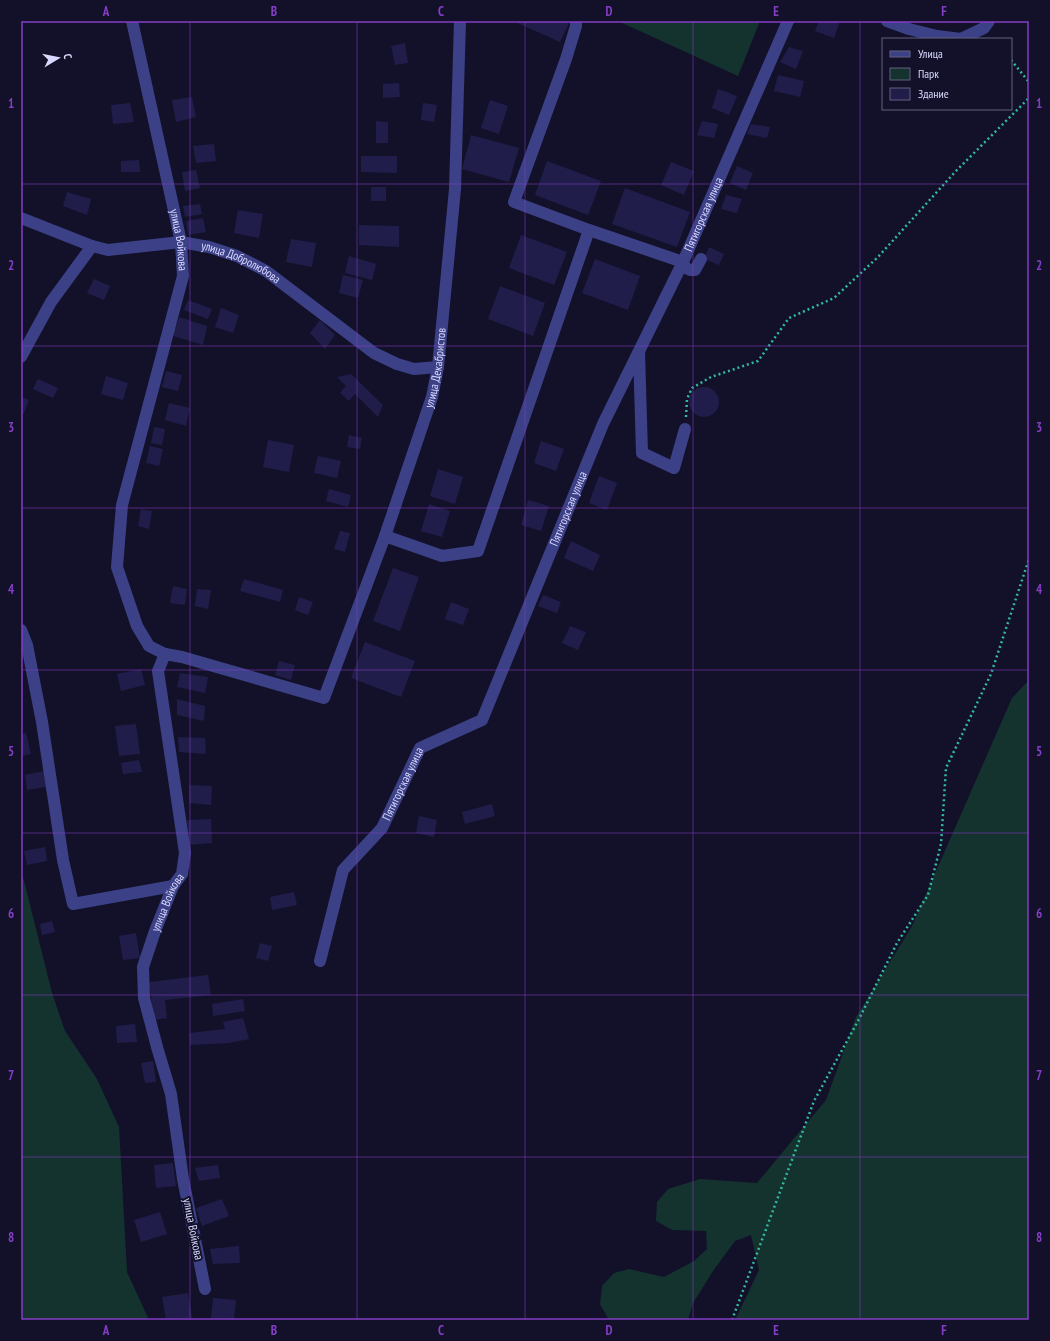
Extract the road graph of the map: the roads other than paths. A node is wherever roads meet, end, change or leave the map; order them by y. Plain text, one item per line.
1 (132, 21) edge
2 (460, 21) edge
3 (576, 21) edge
4 (788, 21) edge
5 (887, 21) edge
6 (989, 21) edge
7 (953, 38) edge
8 (963, 38) edge
9 (21, 218) edge
10 (589, 230) junction
11 (181, 242) junction
12 (92, 246) junction
13 (701, 259) dead end
14 (682, 264) junction
15 (639, 351) junction
16 (21, 357) edge
17 (438, 367) junction
18 (685, 430) road end
19 (385, 536) junction
20 (21, 630) edge
21 (165, 654) junction
22 (173, 886) junction
23 (320, 961) dead end
24 (205, 1289) dead end

1 - 11 street, улица Войкова
2 - 17 street, улица Декабристов
3 - 10 street
4 - 14 street, Пятигорская улица
5 - 7 street
6 - 8 street
9 - 12 street, улица Добролюбова
10 - 14 street
10 - 19 street
11 - 12 street, улица Добролюбова
11 - 17 street, улица Добролюбова
11 - 21 street, улица Войкова
12 - 16 street
13 - 14 street
14 - 15 street, Пятигорская улица
15 - 18 street
15 - 23 street, Пятигорская улица
17 - 19 street, улица Декабристов
19 - 21 street, улица Декабристов
20 - 22 street
21 - 22 street, улица Войкова
22 - 24 street, улица Войкова

